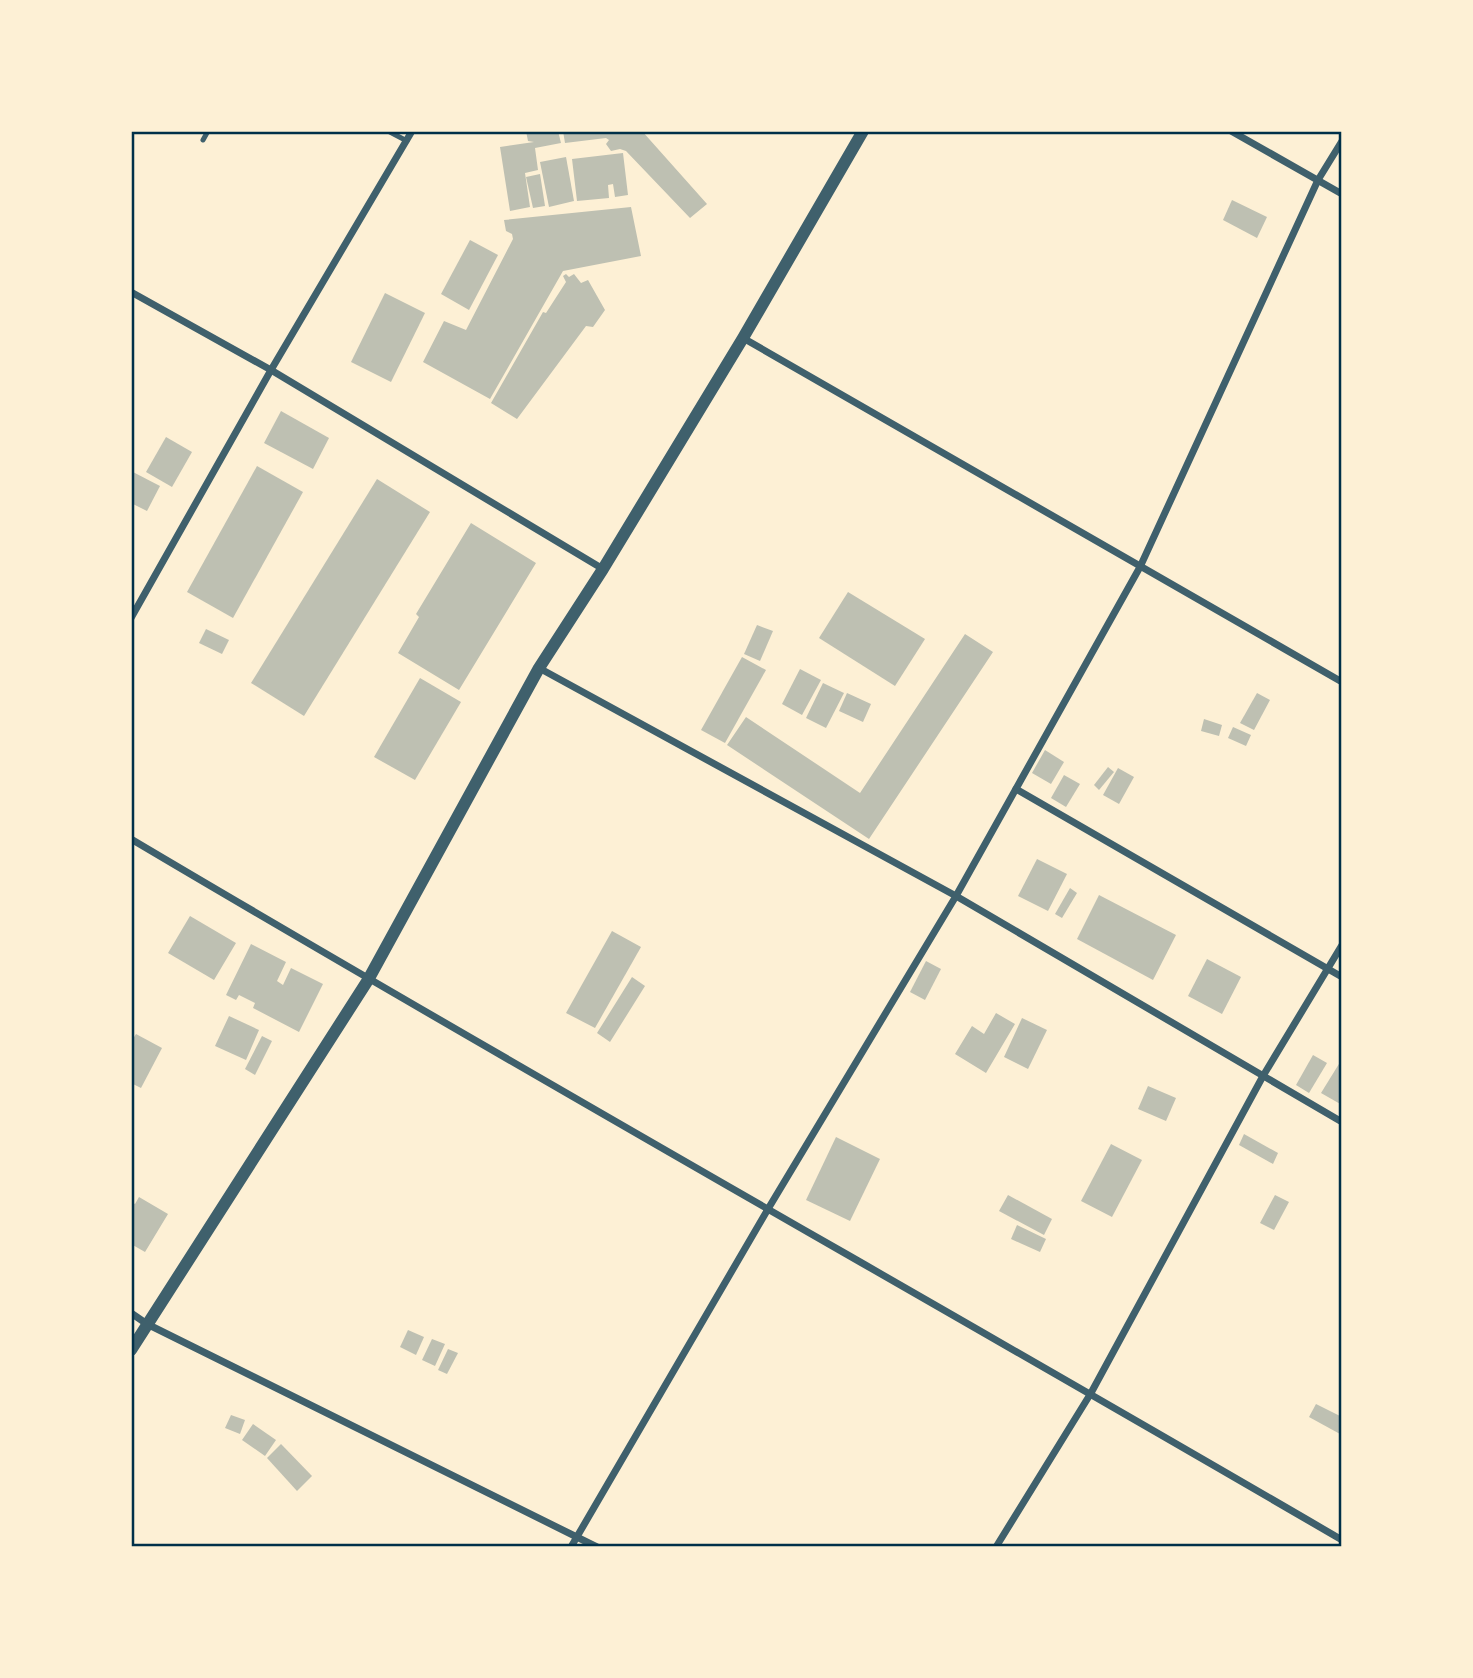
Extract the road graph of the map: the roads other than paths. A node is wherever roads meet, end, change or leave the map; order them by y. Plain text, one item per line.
1 (208, 131) edge
2 (388, 131) edge
3 (412, 131) edge
4 (863, 131) edge
5 (1231, 131) edge
6 (203, 140) dead end
7 (407, 141) junction
8 (1342, 141) edge
9 (1318, 180) junction
10 (1342, 194) edge
11 (131, 292) edge
12 (743, 338) junction
13 (271, 370) junction
14 (1140, 567) junction
15 (603, 569) junction
16 (131, 618) edge
17 (539, 668) junction
18 (1342, 682) edge
19 (1016, 789) junction
20 (131, 839) edge
21 (957, 896) junction
22 (1342, 945) edge
23 (1328, 970) junction
24 (1342, 977) edge
25 (369, 980) junction
26 (1263, 1076) junction
27 (1342, 1122) edge
28 (768, 1209) junction
29 (131, 1313) edge
30 (147, 1324) junction
31 (131, 1350) edge
32 (1091, 1393) junction
33 (577, 1536) junction
34 (1342, 1540) edge
35 (571, 1547) edge
36 (597, 1547) edge
37 (996, 1547) edge

1 - 6 lane
2 - 7 lane
3 - 7 street
4 - 12 street
5 - 9 street
7 - 13 street
8 - 9 street
9 - 10 street
9 - 14 street
11 - 13 street
12 - 14 street
12 - 15 street
13 - 15 street
13 - 16 street
14 - 18 street
14 - 19 street
15 - 17 street
17 - 21 street
17 - 25 street
19 - 21 street
19 - 23 street
20 - 25 street
21 - 26 street
21 - 28 street
22 - 23 street
23 - 24 street
23 - 26 street
25 - 28 street
25 - 30 street
26 - 27 street
26 - 32 street
28 - 32 street
28 - 33 street
29 - 30 street
30 - 31 street
30 - 33 street
32 - 34 street
32 - 37 street
33 - 35 street
33 - 36 street

